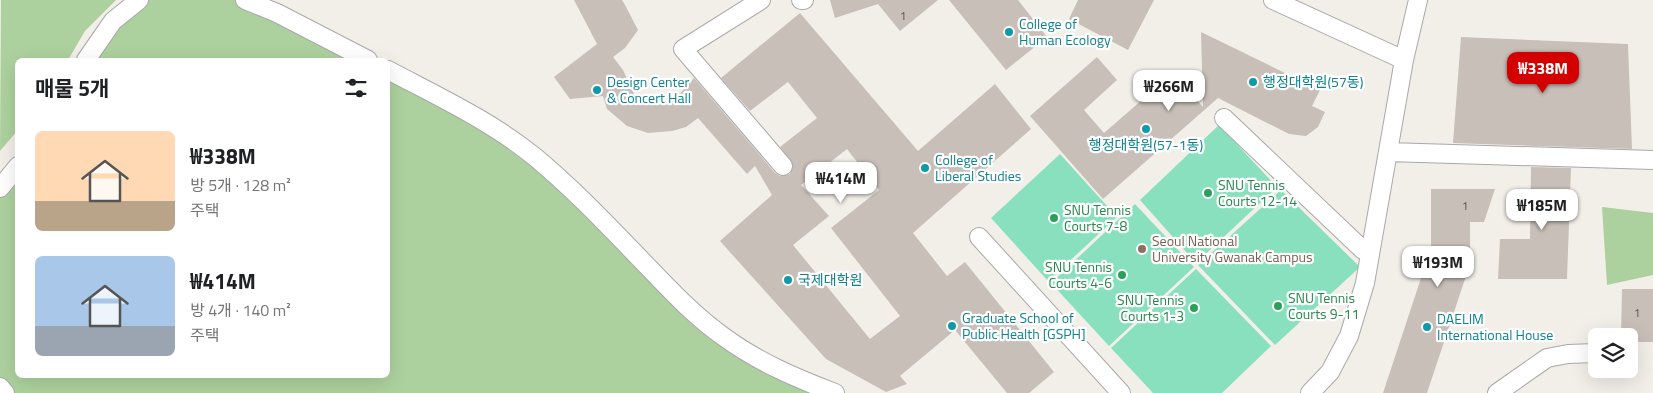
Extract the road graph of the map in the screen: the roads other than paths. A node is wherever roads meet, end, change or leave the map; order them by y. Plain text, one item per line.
1 (139, 0) edge
2 (245, 0) edge
3 (761, 0) edge
4 (1273, 0) edge
5 (1418, 0) edge
6 (87, 58) edge
7 (364, 58) edge
8 (1404, 60) junction
9 (390, 71) edge
10 (1224, 118) dead end
11 (1388, 152) junction
12 (1653, 160) edge
13 (783, 166) dead end
14 (15, 170) edge
15 (0, 188) edge
16 (979, 237) dead end
17 (1363, 250) dead end
18 (1588, 354) edge
19 (0, 387) edge
20 (5, 393) edge
21 (836, 393) edge
22 (1121, 393) edge
23 (1310, 393) edge
24 (1497, 393) edge

1 - 6 street
2 - 7 street
3 - 13 street
4 - 8 street
5 - 8 street
8 - 11 street
9 - 21 street
10 - 17 street
11 - 12 street
11 - 23 street
14 - 15 street
16 - 22 street
18 - 24 street
19 - 20 street

